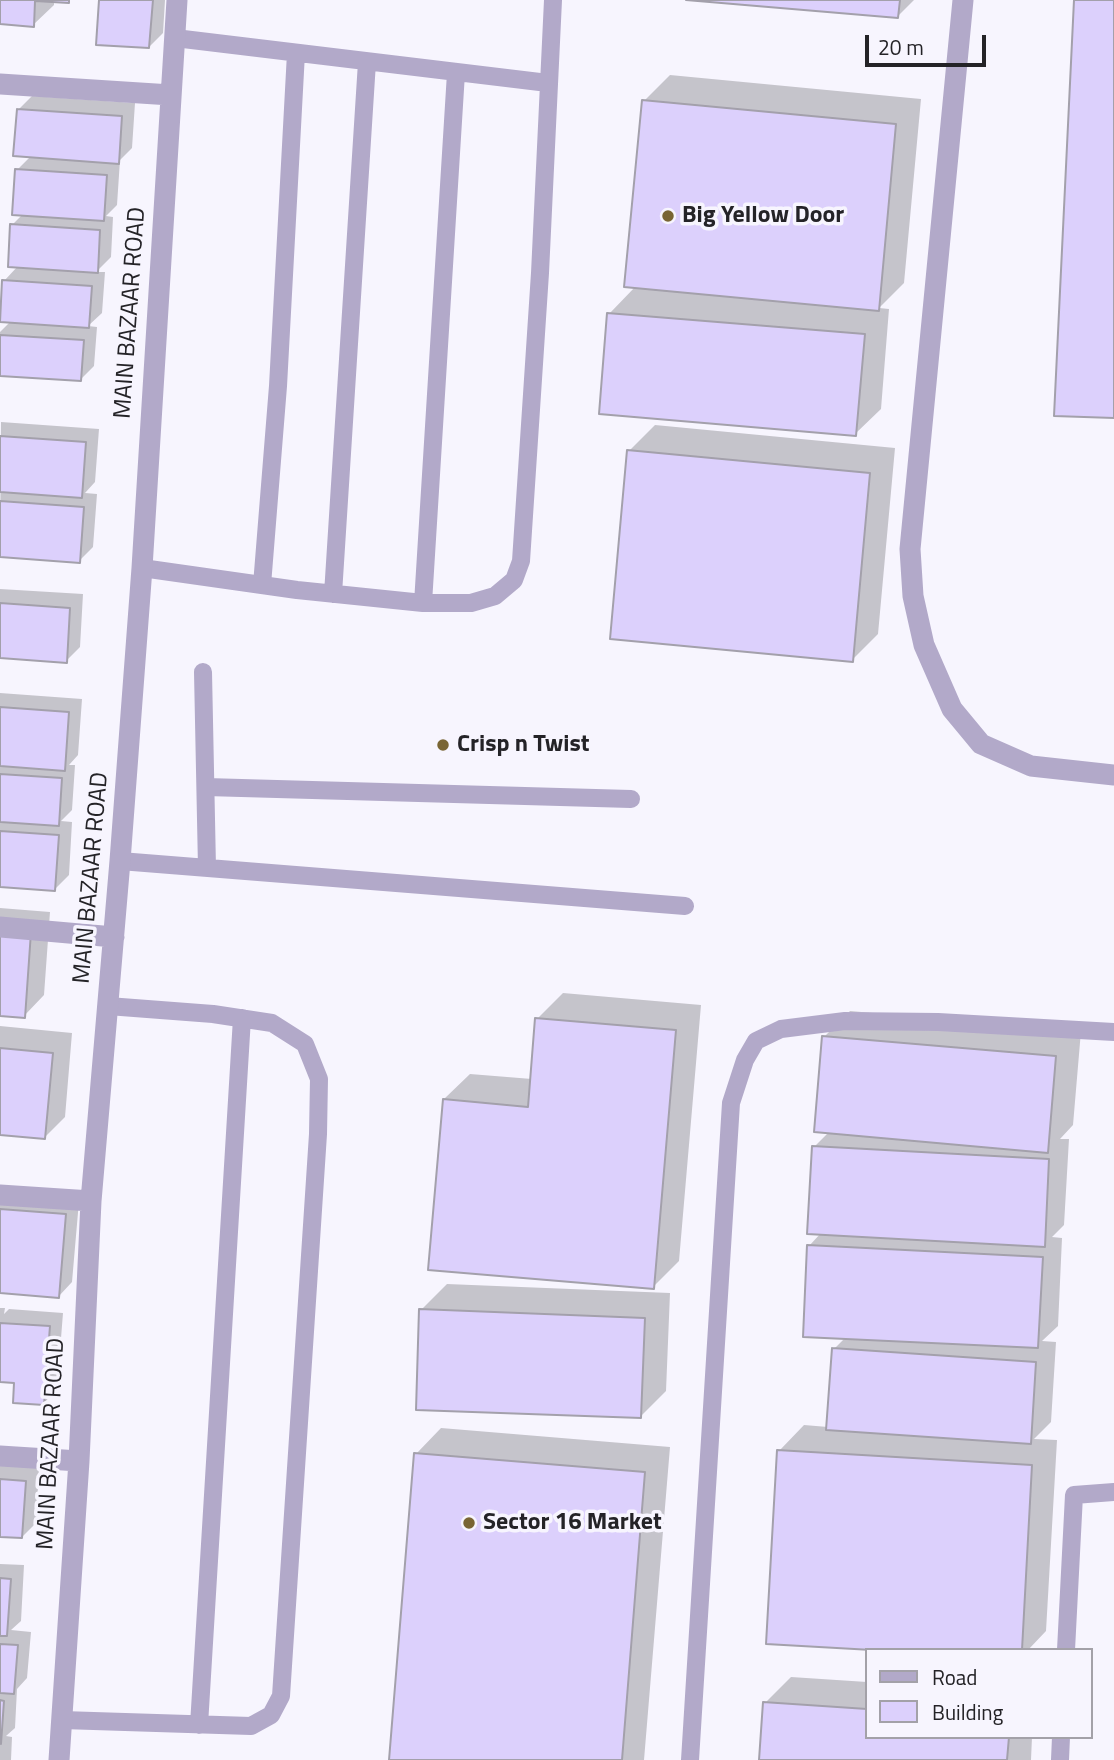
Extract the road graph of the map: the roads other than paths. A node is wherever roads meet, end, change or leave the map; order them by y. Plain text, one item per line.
1 (177, 0) edge
2 (553, 0) edge
3 (963, 0) edge
4 (175, 38) junction
5 (296, 53) junction
6 (367, 62) junction
7 (456, 73) junction
8 (0, 83) edge
9 (548, 83) junction
10 (171, 95) junction
11 (142, 568) junction
12 (262, 585) junction
13 (333, 594) junction
14 (423, 603) junction
15 (203, 672) dead end
16 (1114, 775) edge
17 (206, 787) junction
18 (631, 799) dead end
19 (120, 861) junction
20 (207, 868) junction
21 (685, 906) dead end
22 (0, 927) edge
23 (114, 937) junction
24 (108, 1006) junction
25 (242, 1018) junction
26 (1114, 1032) edge
27 (0, 1195) edge
28 (91, 1201) junction
29 (0, 1456) edge
30 (79, 1461) junction
31 (1114, 1492) edge
32 (1066, 1648) edge
33 (62, 1720) junction
34 (199, 1725) junction
35 (1061, 1739) edge
36 (59, 1760) edge
37 (690, 1760) edge
38 (1060, 1760) edge

1 - 4 street, MAIN BAZAAR ROAD
2 - 9 lane
3 - 16 street
4 - 5 lane
4 - 10 street, MAIN BAZAAR ROAD
5 - 6 lane
5 - 12 lane
6 - 7 lane
6 - 13 lane
7 - 9 lane
7 - 14 lane
8 - 10 street
9 - 14 lane
10 - 11 street, MAIN BAZAAR ROAD
11 - 12 lane
11 - 19 street, MAIN BAZAAR ROAD
12 - 13 lane
13 - 14 lane
15 - 17 lane
17 - 18 lane
17 - 20 lane
19 - 20 lane
19 - 23 street, MAIN BAZAAR ROAD
20 - 21 lane
22 - 23 street
23 - 24 street, MAIN BAZAAR ROAD
24 - 25 lane
24 - 28 street, MAIN BAZAAR ROAD
25 - 34 lane
25 - 34 lane
26 - 37 lane
27 - 28 street
28 - 30 street, MAIN BAZAAR ROAD
29 - 30 street
30 - 33 street, MAIN BAZAAR ROAD
31 - 32 lane
33 - 34 lane
33 - 36 street, MAIN BAZAAR ROAD
35 - 38 lane

